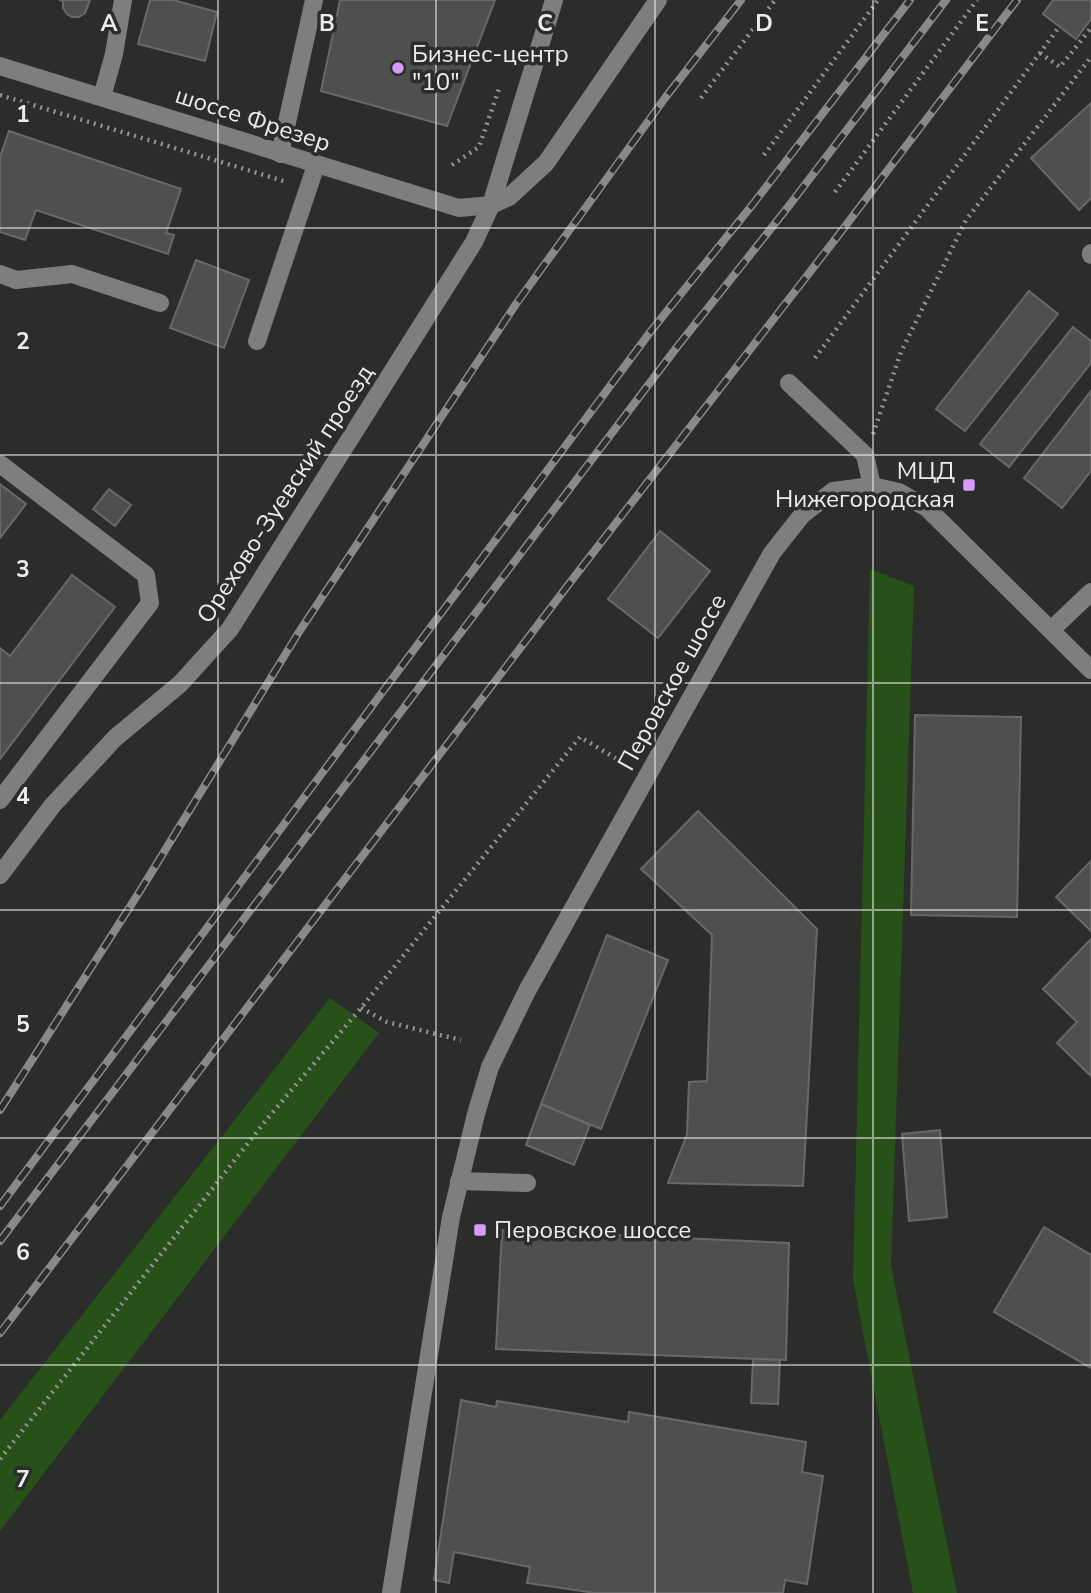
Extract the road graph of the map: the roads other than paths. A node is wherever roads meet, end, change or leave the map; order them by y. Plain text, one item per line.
1 (124, 0) edge
2 (314, 0) edge
3 (554, 0) edge
4 (658, 0) edge
5 (0, 66) edge
6 (102, 97) junction
7 (280, 154) junction
8 (316, 165) junction
9 (491, 205) junction
10 (0, 274) edge
11 (160, 303) dead end
12 (257, 341) dead end
13 (789, 383) dead end
14 (0, 464) edge
15 (872, 486) junction
16 (1091, 592) edge
17 (1051, 630) junction
18 (1091, 670) edge
19 (0, 800) edge
20 (0, 875) edge
21 (459, 1181) junction
22 (527, 1183) dead end
23 (391, 1593) edge

1 - 6 street
2 - 7 street
3 - 9 street, Орехово-Зуевский проезд
4 - 9 street
5 - 6 street, шоссе Фрезер
6 - 7 street, шоссе Фрезер
7 - 8 street, шоссе Фрезер
8 - 9 street, шоссе Фрезер
8 - 12 street
9 - 20 street, Орехово-Зуевский проезд
10 - 11 street
13 - 15 street
14 - 19 street
15 - 17 street
15 - 21 street, Перовское шоссе
16 - 17 street
17 - 18 street
21 - 22 street
21 - 23 street, Перовское шоссе

